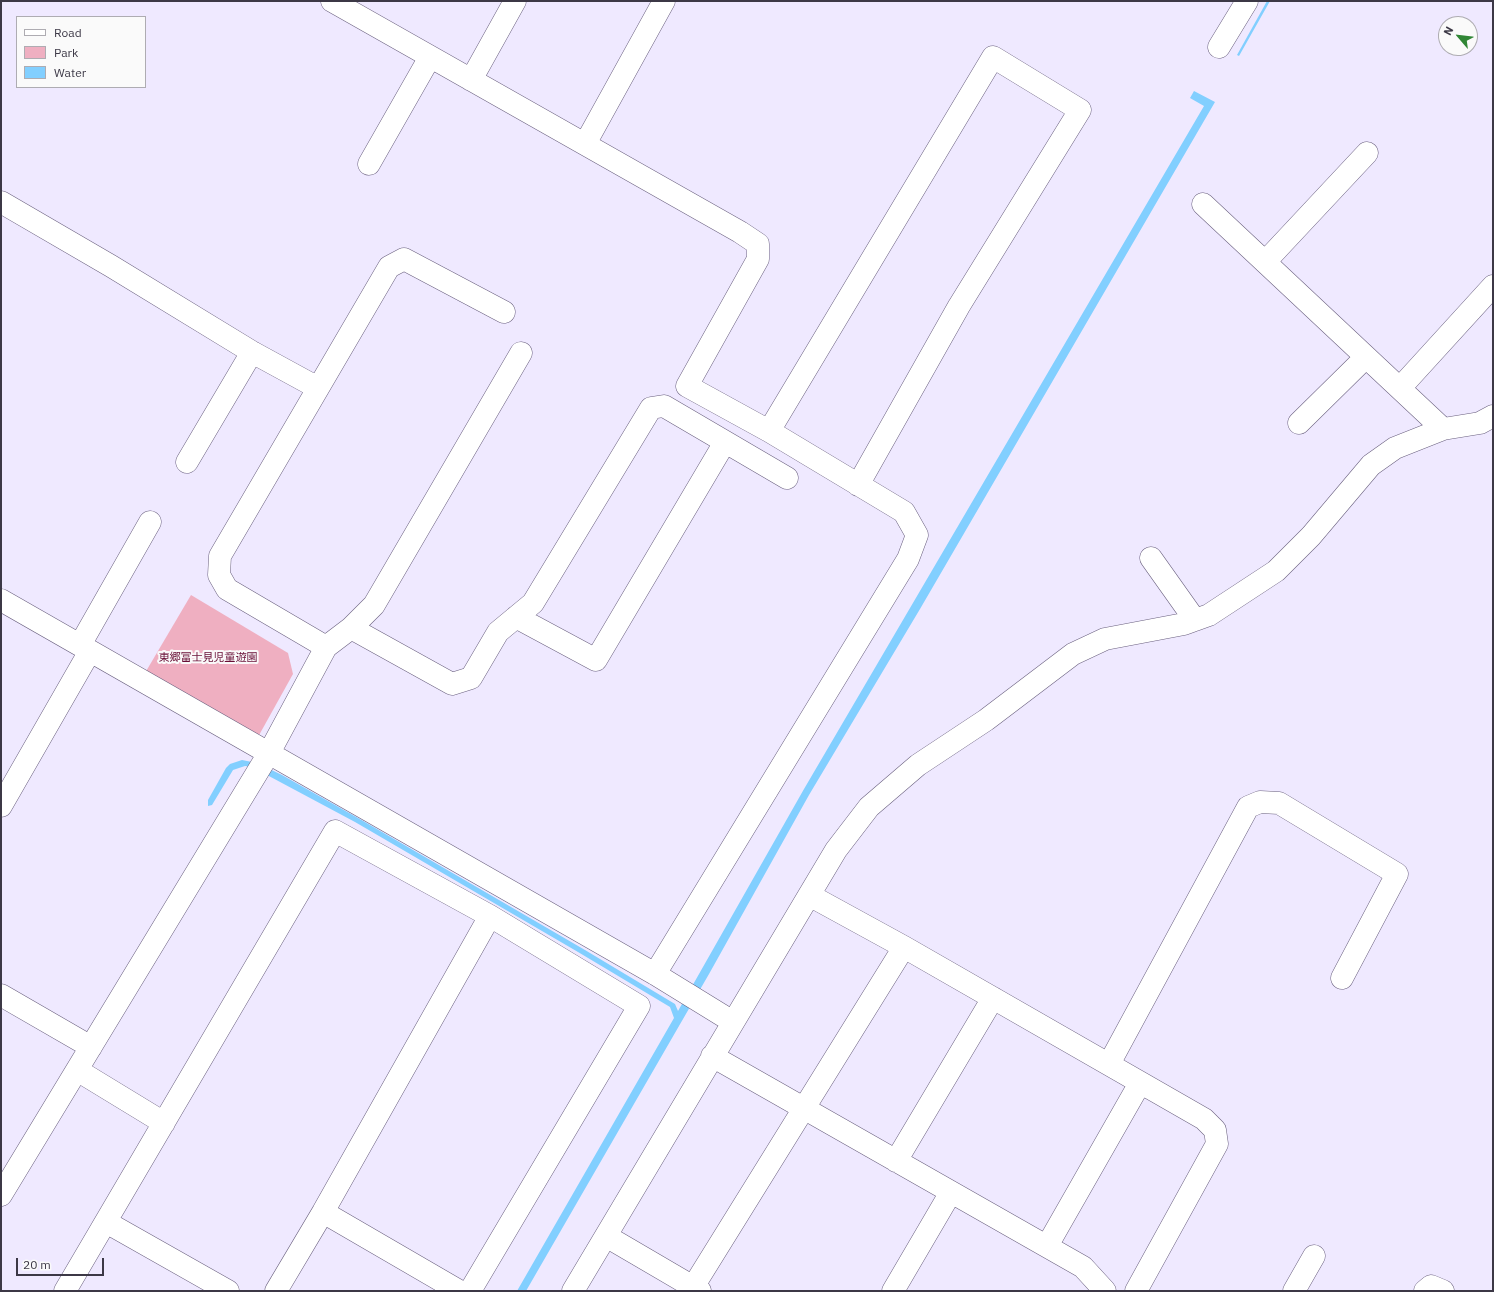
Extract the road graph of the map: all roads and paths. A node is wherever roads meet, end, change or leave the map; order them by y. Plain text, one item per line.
1 (332, 1) edge
2 (516, 1) edge
3 (664, 1) edge
4 (1247, 1) edge
5 (1219, 47) dead end
6 (430, 57) junction
7 (471, 80) junction
8 (585, 144) junction
9 (1367, 153) dead end
10 (369, 164) dead end
11 (1, 202) edge
12 (1203, 204) dead end
13 (1265, 262) junction
14 (1493, 286) edge
15 (504, 312) dead end
16 (252, 352) junction
17 (521, 353) dead end
18 (1366, 357) junction
19 (318, 388) junction
20 (1400, 388) junction
21 (1493, 416) edge
22 (1299, 423) dead end
23 (1443, 429) junction
24 (768, 431) junction
25 (725, 442) junction
26 (187, 462) dead end
27 (787, 478) dead end
28 (858, 485) junction
29 (150, 522) dead end
30 (1151, 558) dead end
31 (1, 600) edge
32 (516, 617) junction
33 (1195, 620) junction
34 (350, 628) junction
35 (326, 647) junction
36 (85, 648) junction
37 (269, 753) junction
38 (1, 806) edge
39 (809, 895) junction
40 (490, 916) junction
41 (904, 947) junction
42 (655, 974) junction
43 (1342, 978) dead end
44 (1, 995) edge
45 (993, 998) junction
46 (733, 1022) junction
47 (91, 1047) junction
48 (712, 1056) junction
49 (1109, 1064) junction
50 (77, 1070) junction
51 (1140, 1082) junction
52 (805, 1109) junction
53 (164, 1123) junction
54 (896, 1161) junction
55 (951, 1192) junction
56 (1, 1195) edge
57 (323, 1212) junction
58 (106, 1222) junction
59 (606, 1236) junction
60 (1047, 1246) junction
61 (1314, 1256) dead end
62 (1096, 1287) edge
63 (696, 1289) edge
64 (65, 1291) edge
65 (228, 1291) edge
66 (276, 1291) edge
67 (459, 1291) edge
68 (470, 1291) edge
69 (573, 1291) edge
70 (893, 1291) edge
71 (1136, 1291) edge
72 (1294, 1291) edge
73 (1425, 1291) edge
74 (1443, 1291) edge

1 - 6 street
2 - 7 street
3 - 8 street
4 - 5 street
6 - 7 street
6 - 10 street
7 - 8 street
8 - 24 street
9 - 13 street
11 - 16 street
12 - 13 street
13 - 18 street
14 - 20 street
15 - 19 street
16 - 19 street
16 - 26 street
17 - 34 street
18 - 20 street
18 - 22 street
19 - 35 street
20 - 23 street
21 - 23 street
23 - 33 street
24 - 28 street
24 - 28 street
25 - 27 street
25 - 32 street
25 - 32 street
28 - 42 street
29 - 36 street
30 - 33 street
31 - 36 street
32 - 34 street
33 - 39 street
34 - 35 street
35 - 37 street
36 - 37 street
36 - 38 street
37 - 42 street
37 - 47 street
39 - 41 street
39 - 46 street
40 - 53 street
40 - 57 street
40 - 68 street
41 - 45 street
41 - 52 street
42 - 46 street
43 - 49 street
44 - 47 street
45 - 49 street
45 - 54 street
46 - 48 street
47 - 50 street
48 - 52 street
48 - 59 street
49 - 51 street
50 - 53 street
50 - 56 street
51 - 60 street
51 - 71 street
52 - 54 street
52 - 63 street
53 - 58 street
54 - 55 street
55 - 60 street
55 - 70 street
57 - 66 street
57 - 67 street
58 - 64 street
58 - 65 street
59 - 63 street
59 - 69 street
60 - 62 street
61 - 72 street
73 - 74 street

